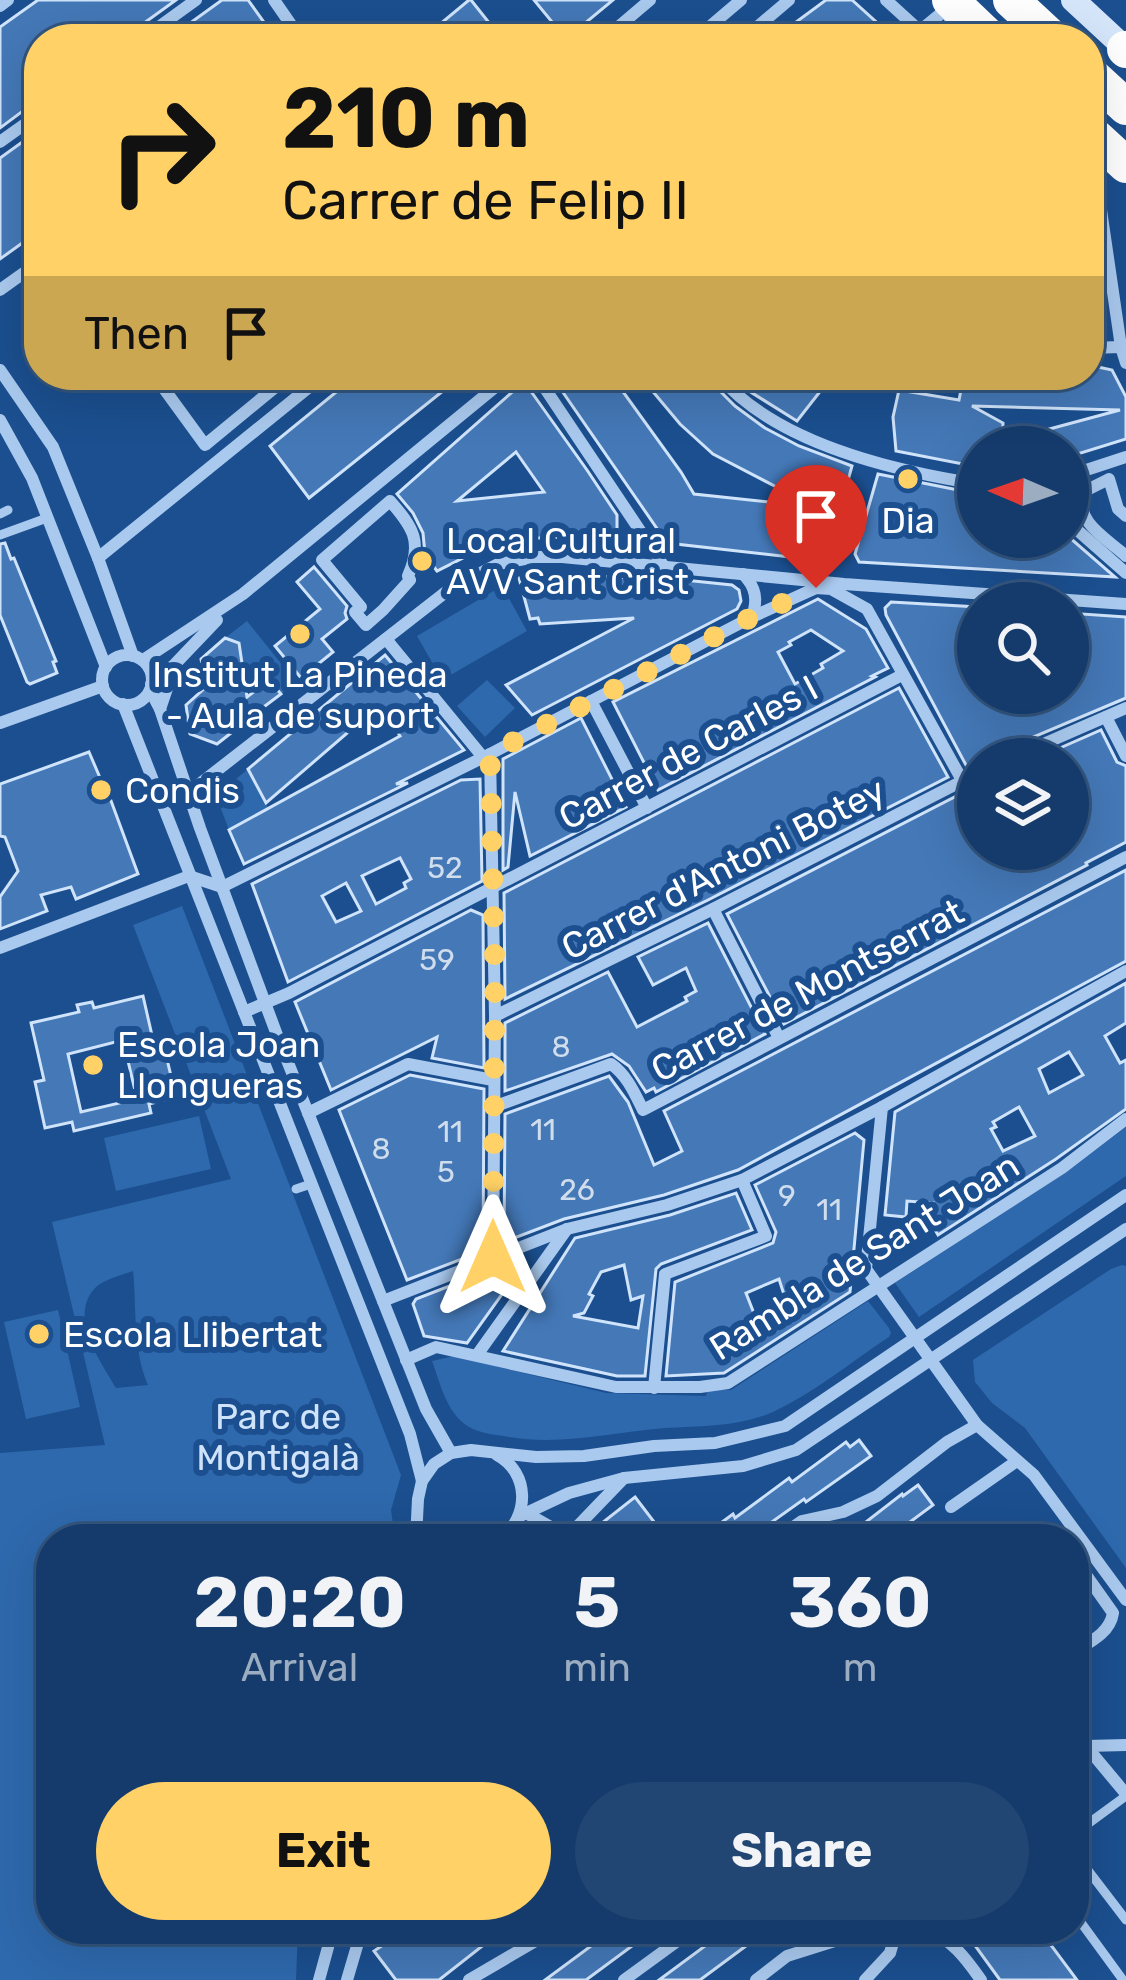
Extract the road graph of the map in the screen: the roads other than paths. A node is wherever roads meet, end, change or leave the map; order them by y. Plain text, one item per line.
1 (8, 0) edge
2 (196, 0) edge
3 (650, 0) edge
4 (742, 0) edge
5 (789, 0) edge
6 (886, 0) edge
7 (1011, 0) edge
8 (1073, 0) edge
9 (1084, 0) edge
10 (0, 6) edge
11 (163, 24) edge
12 (622, 24) edge
13 (712, 24) edge
14 (761, 24) edge
15 (906, 24) edge
16 (1037, 24) edge
17 (1101, 24) edge
18 (1124, 43) edge
19 (1104, 184) edge
20 (1121, 347) junction
21 (1104, 348) edge
22 (1126, 363) edge
23 (0, 370) edge
24 (165, 390) edge
25 (272, 390) edge
26 (305, 390) edge
27 (492, 390) edge
28 (546, 390) edge
29 (731, 390) edge
30 (0, 421) edge
31 (1126, 457) edge
32 (1089, 469) edge
33 (957, 481) edge
34 (1126, 516) edge
35 (46, 518) junction
36 (642, 533) junction
37 (0, 535) edge
38 (1089, 540) edge
39 (1126, 556) edge
40 (98, 558) junction
41 (614, 561) junction
42 (663, 565) junction
43 (1126, 573) edge
44 (743, 574) junction
45 (410, 580) joint
46 (882, 586) junction
47 (244, 594) junction
48 (1126, 604) edge
49 (867, 609) junction
50 (752, 617) junction
51 (386, 639) junction
52 (138, 658) junction
53 (175, 664) junction
54 (106, 667) junction
55 (902, 675) junction
56 (103, 686) junction
57 (150, 687) junction
58 (591, 701) junction
59 (123, 704) junction
60 (1126, 708) edge
61 (160, 709) junction
62 (1106, 716) junction
63 (0, 723) edge
64 (1056, 738) edge
65 (486, 755) junction
66 (1126, 756) edge
67 (957, 771) edge
68 (957, 783) edge
69 (188, 794) junction
70 (647, 808) junction
71 (1126, 857) edge
72 (189, 876) junction
73 (494, 886) junction
74 (222, 887) junction
75 (713, 909) junction
76 (0, 947) edge
77 (1126, 971) edge
78 (266, 1003) junction
79 (244, 1012) junction
80 (495, 1016) junction
81 (779, 1039) junction
82 (494, 1080) junction
83 (493, 1107) junction
84 (882, 1107) junction
85 (308, 1113) junction
86 (1126, 1119) edge
87 (742, 1180) junction
88 (311, 1184) junction
89 (296, 1190) dead end
90 (1126, 1196) edge
91 (567, 1229) junction
92 (1126, 1229) edge
93 (493, 1257) junction
94 (877, 1288) junction
95 (383, 1301) junction
96 (915, 1340) junction
97 (477, 1355) junction
98 (406, 1360) junction
99 (930, 1360) junction
100 (654, 1388) junction
101 (977, 1425) junction
102 (490, 1451) junction
103 (452, 1454) junction
104 (1017, 1461) junction
105 (624, 1478) junction
106 (422, 1481) junction
107 (951, 1507) dead end
108 (523, 1514) junction
109 (418, 1524) edge
110 (515, 1524) edge
111 (544, 1524) edge
112 (580, 1524) edge
113 (798, 1524) edge
114 (1070, 1524) edge
115 (1089, 1550) edge
116 (1089, 1580) edge
117 (1126, 1600) edge
118 (1089, 1642) edge
119 (1089, 1743) edge
120 (1126, 1745) edge
121 (1089, 1752) edge
122 (1126, 1795) edge
123 (1089, 1823) edge
124 (1089, 1872) edge
125 (1126, 1920) edge
126 (1089, 1933) edge
127 (329, 1944) edge
128 (358, 1944) edge
129 (530, 1944) edge
130 (673, 1944) edge
131 (824, 1944) edge
132 (893, 1944) edge
133 (952, 1944) edge
134 (319, 1980) edge
135 (347, 1980) edge
136 (469, 1980) edge
137 (624, 1980) edge
138 (756, 1980) edge
139 (866, 1980) edge
140 (981, 1980) edge
141 (1124, 1980) edge

1 - 10 street
2 - 11 street
3 - 12 street
4 - 13 street
5 - 14 street
6 - 15 street
7 - 16 highway
8 - 17 street
9 - 18 street
19 - 20 street
20 - 21 street
20 - 22 street
23 - 40 street
24 - 25 street
26 - 40 street
27 - 47 street
28 - 36 street
29 - 33 street
30 - 35 street
31 - 32 street
34 - 39 street
35 - 37 lane
35 - 54 street
36 - 41 street
36 - 42 street
38 - 43 street
40 - 52 street
41 - 42 street
41 - 51 street
42 - 44 street
44 - 46 street
44 - 50 street
45 - 45 street
46 - 48 street
46 - 49 street
47 - 52 street
47 - 53 street
49 - 50 street
49 - 55 street
50 - 58 street
51 - 65 street
51 - 69 street
52 - 54 street
52 - 57 street
53 - 57 street
53 - 61 street
54 - 56 street
55 - 67 street
55 - 70 street, Carrer de Carles I
56 - 59 street
56 - 63 street
57 - 59 street
57 - 61 street
58 - 65 street
58 - 70 street
59 - 72 street
60 - 62 street
61 - 69 street
62 - 64 street
62 - 66 street
65 - 73 street
65 - 74 street
68 - 75 street, Carrer d'Antoni Botey
69 - 74 street
70 - 73 street, Carrer de Carles I
71 - 81 street, Carrer de Montserrat
72 - 74 street
72 - 76 street
72 - 79 street
73 - 78 street, Carrer de Carles I
73 - 80 street
74 - 78 street
75 - 80 street, Carrer d'Antoni Botey
75 - 81 street
77 - 84 street
78 - 79 street, Carrer de Carles I
78 - 85 street
79 - 88 street
80 - 82 street
81 - 83 street, Carrer de Montserrat
82 - 83 street
82 - 85 street
83 - 93 street
84 - 87 street
84 - 94 street
85 - 95 street
86 - 94 street, Rambla de Sant Joan
87 - 91 street
87 - 100 street
88 - 89 lane
88 - 106 street
90 - 96 street
91 - 93 street
91 - 97 street
92 - 99 street
93 - 95 street
94 - 96 street
94 - 100 street, Rambla de Sant Joan
95 - 98 street
96 - 99 street
96 - 102 street
97 - 98 street, Rambla de Sant Joan
97 - 100 street, Rambla de Sant Joan
98 - 103 street
99 - 101 street
99 - 105 street
101 - 104 street
101 - 113 street
102 - 103 street
102 - 108 street
103 - 106 street
104 - 107 street
104 - 114 street
105 - 108 street
105 - 112 street
106 - 109 street
108 - 110 street
108 - 111 street
115 - 117 street
116 - 118 street
119 - 120 street
121 - 122 street
122 - 123 lane
124 - 125 lane
126 - 141 lane
127 - 134 street
128 - 135 street
129 - 136 street
130 - 137 street
131 - 138 street
132 - 139 street
133 - 140 street

